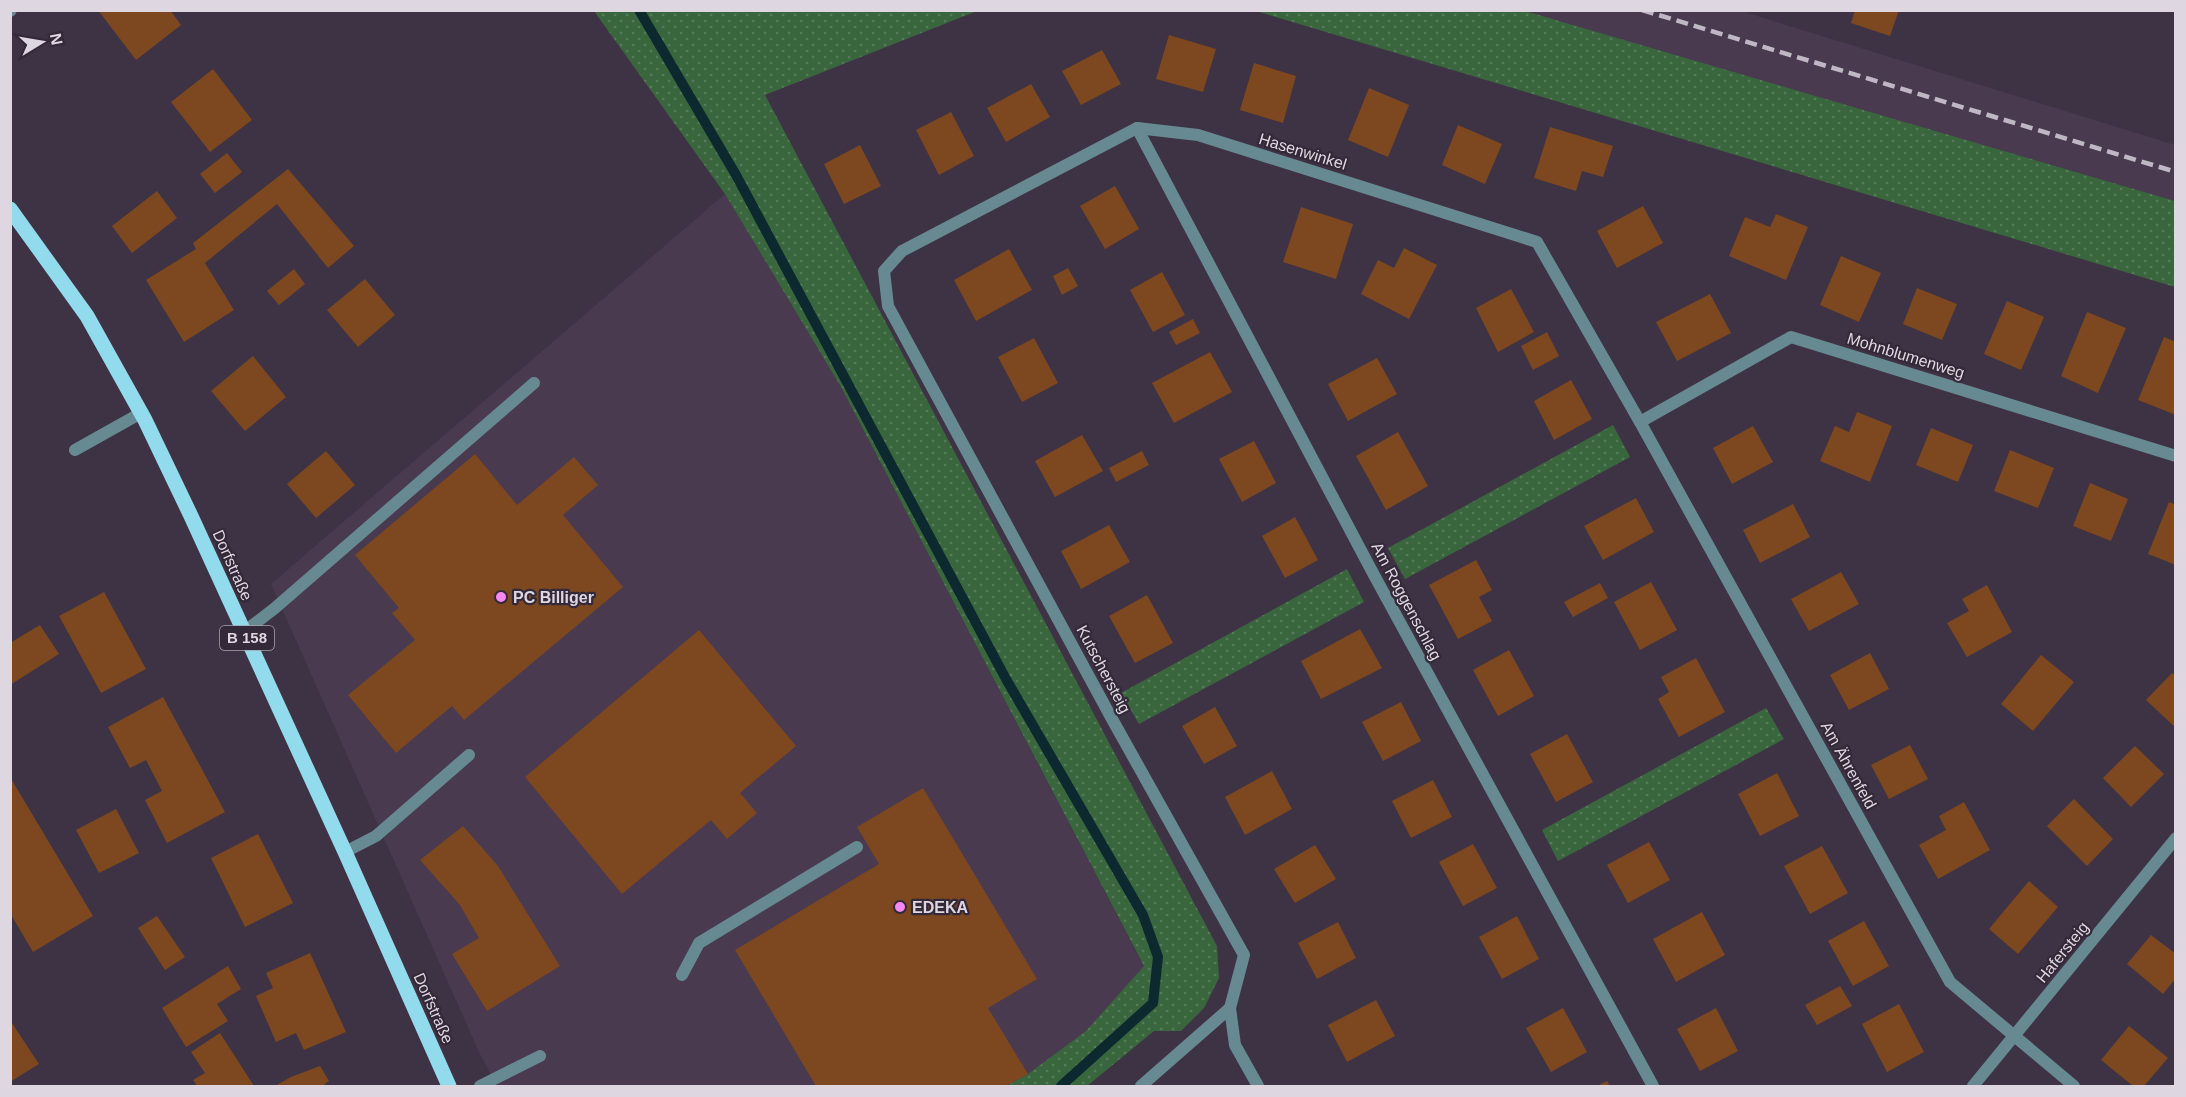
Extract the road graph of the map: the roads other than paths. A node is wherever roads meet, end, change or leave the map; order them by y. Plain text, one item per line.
1 (1137, 128) junction
2 (10, 209) edge
3 (534, 383) dead end
4 (141, 413) junction
5 (1640, 422) junction
6 (75, 450) dead end
7 (2175, 456) edge
8 (244, 632) junction
9 (469, 755) dead end
10 (2175, 838) edge
11 (856, 847) dead end
12 (345, 852) junction
13 (682, 975) dead end
14 (1230, 1008) junction
15 (2015, 1036) junction
16 (540, 1056) dead end
17 (449, 1086) edge
18 (480, 1086) edge
19 (1141, 1086) edge
20 (1258, 1086) edge
21 (1653, 1086) edge
22 (1973, 1086) edge
23 (2074, 1086) edge

1 - 5 street, Hasenwinkel
1 - 14 street, Kutschersteig
1 - 21 street, Am Roggenschlag
2 - 4 main road, Dorfstraße / B 158
3 - 8 street
4 - 6 street
4 - 8 main road, Dorfstraße / B 158
5 - 7 street, Mohnblumenweg
5 - 15 street, Am Ährenfeld
8 - 12 main road, Dorfstraße / B 158
9 - 12 street
10 - 15 street, Hafersteig
11 - 13 street
12 - 17 main road, Dorfstraße / B 158
14 - 19 street
14 - 20 street, Kutschersteig
15 - 22 street, Hafersteig
15 - 23 street, Am Ährenfeld
16 - 18 street

